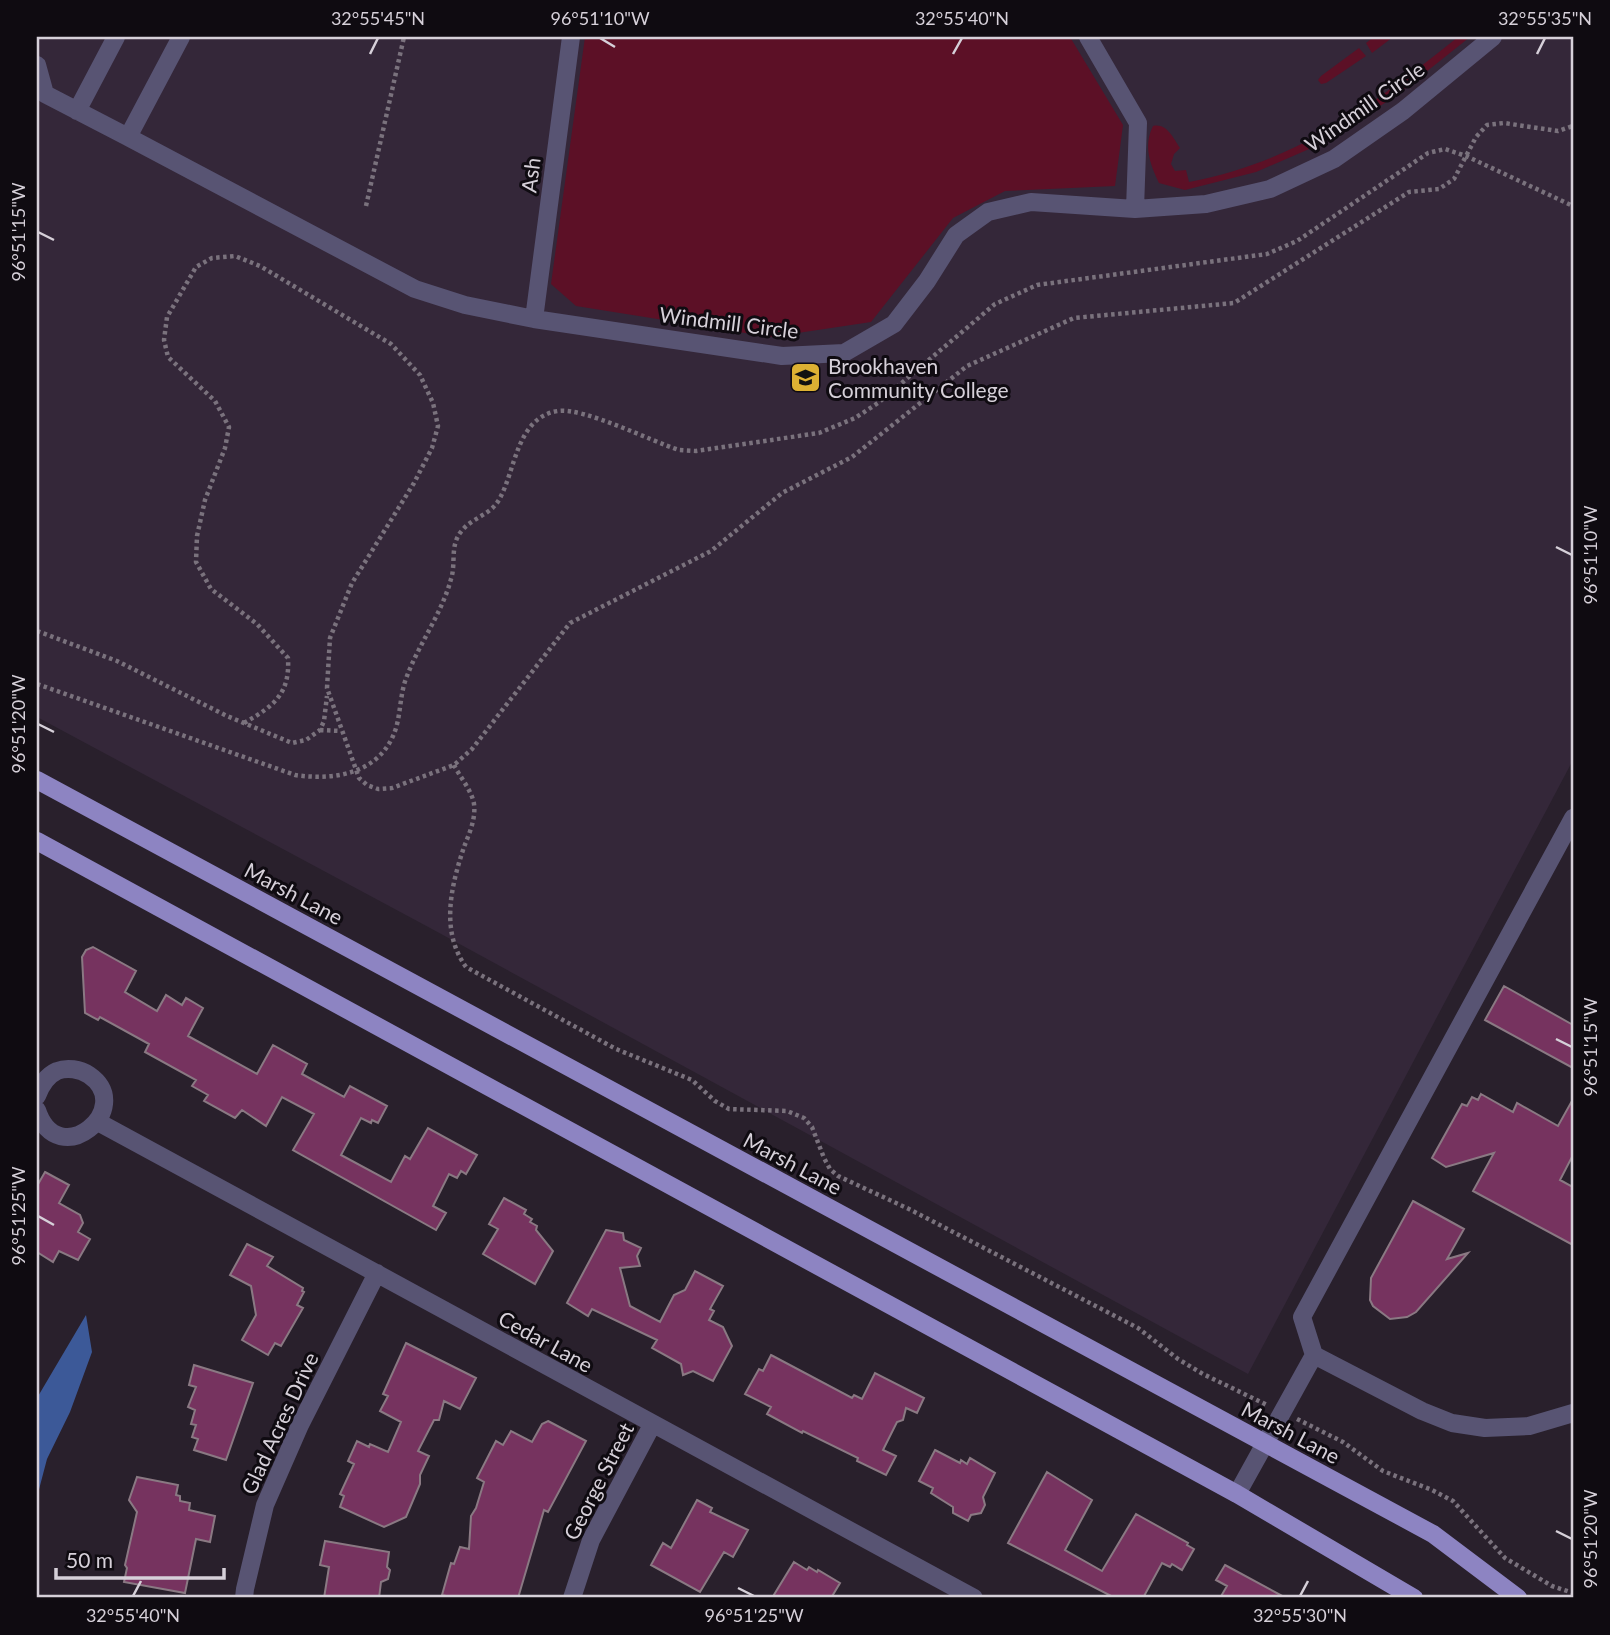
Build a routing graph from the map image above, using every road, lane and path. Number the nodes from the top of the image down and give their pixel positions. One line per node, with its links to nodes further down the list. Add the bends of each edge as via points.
1 (116, 37): 8 (street)
2 (181, 37): 10 (street)
3 (404, 37): 12 (path)
4 (571, 37): 15 (street, Ash)
5 (1088, 37): 14 (street, via 1138,123)
6 (1493, 37): 14 (street, Windmill Circle, via 1403,111 1334,159 1270,189 1206,204)
7 (37, 65): 8 (street, Windmill Circle, via 44,94)
8 (77, 111): 10 (street, Windmill Circle)
9 (1573, 126): 11 (path, via 1558,131 1487,125)
10 (128, 137): 15 (street, Windmill Circle, via 415,289)
11 (1466, 156): 13 (path); 22 (path, via 1454,179 1439,189 1409,192 1234,303 1074,318 967,366 852,457 782,493 711,551 570,623 472,749); 23 (path, via 1445,149 1428,153 1297,241 1267,254 1037,285 1014,293 995,303 878,403 819,433 679,450 580,412 544,414 523,438 499,500 460,533 452,578 406,677 389,745 374,762)
12 (366, 206)
13 (1573, 206)
14 (1135, 209): 15 (street, Windmill Circle, via 1031,202 988,212 956,235 894,324 844,353 782,356)
15 (534, 319)
16 (37, 631): 19 (path, via 117,661)
17 (37, 684): 23 (path, via 295,775 334,778)
18 (327, 688): 19 (path, via 330,638 352,583 432,448 438,426 433,402 420,375 391,344 260,266 235,256 212,258 197,267 167,317 164,340 168,357 215,401 229,427 202,512 196,562 211,589 257,624 288,657 289,678 280,696 269,709); 20 (path, via 328,705); 21 (path)
19 (244, 723): 20 (path, via 292,743)
20 (320, 730): 21 (path)
21 (341, 731): 23 (path)
22 (454, 765): 23 (path, via 378,789 367,785); 32 (path, via 474,803 450,915 456,954 466,967 616,1048 692,1080 729,1109 787,1111 804,1118 838,1176 1138,1328 1203,1374)
23 (356, 770)
24 (37, 780): 35 (main road, Marsh Lane)
25 (1573, 818): 31 (street, via 1302,1317)
26 (37, 841): 36 (main road)
27 (37, 1096): 29 (street, via 41,1085 57,1072 68,1069 88,1074 102,1091)
28 (37, 1110): 29 (street, via 47,1128 67,1137 79,1136)
29 (98, 1122): 30 (street, Cedar Lane)
30 (377, 1273): 34 (street, Cedar Lane); 38 (street, Glad Acres Drive, via 265,1505)
31 (1314, 1355): 32 (street); 33 (street, via 1452,1423 1485,1428 1529,1426)
32 (1283, 1412): 35 (street); 37 (path, via 1343,1442 1383,1471 1453,1501 1505,1558)
33 (1573, 1413)
34 (652, 1425): 39 (street, George Street, via 591,1540); 40 (street, Cedar Lane)
35 (1264, 1444): 36 (street); 42 (main road, Marsh Lane, via 1433,1534)
36 (1237, 1494): 41 (main road)
37 (1573, 1593)
38 (244, 1598)
39 (572, 1598)
40 (974, 1598)
41 (1414, 1598)
42 (1518, 1598)

